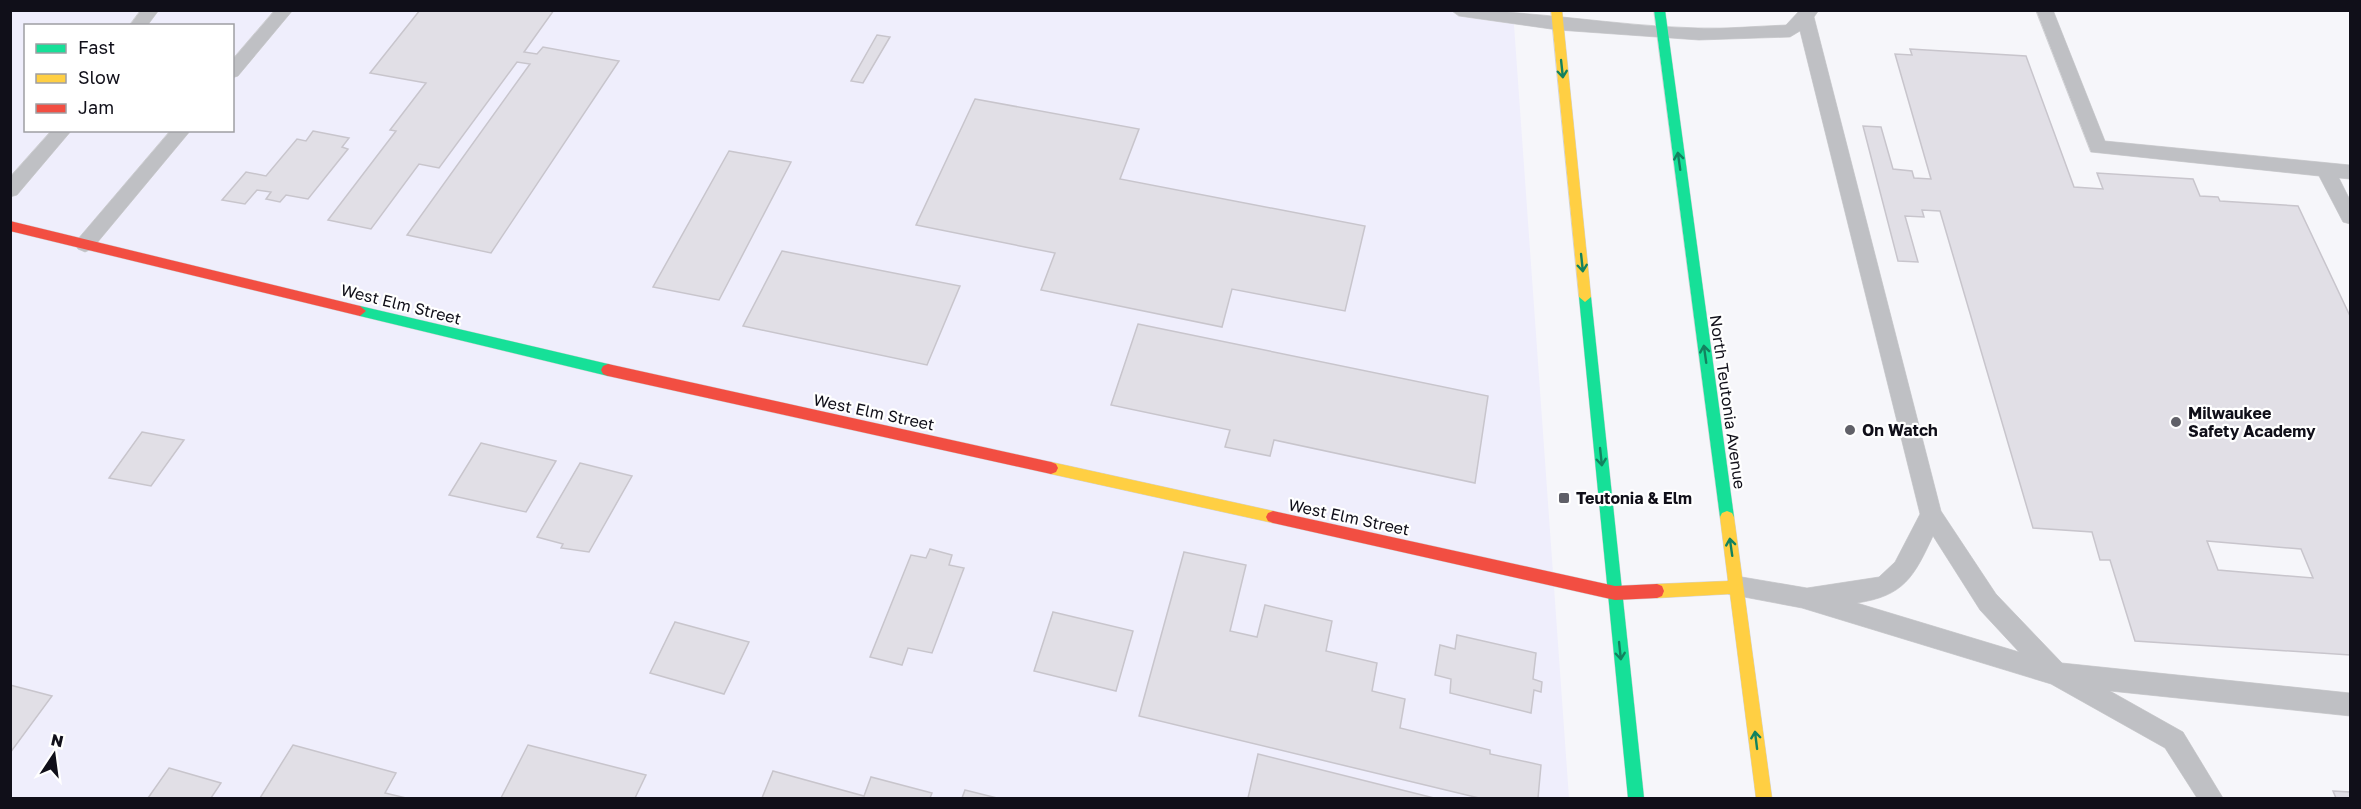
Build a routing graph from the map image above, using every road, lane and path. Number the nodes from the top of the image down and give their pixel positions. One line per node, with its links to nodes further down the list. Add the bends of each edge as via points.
1 (151, 10): 8 (lane)
2 (285, 10): 10 (lane)
3 (1459, 10): 7 (lane)
4 (1659, 10): 9 (main road, North Teutonia Avenue)
5 (2044, 10): 13 (lane, via 2098,147)
6 (1808, 14): 9 (lane, via 1790,31); 19 (lane)
7 (1557, 17): 9 (lane); 21 (main road, one-way to 21)
8 (139, 24)
9 (1662, 31): 20 (main road, North Teutonia Avenue, one-way to 9)
10 (234, 70)
11 (61, 132): 15 (lane)
12 (180, 132): 18 (lane)
13 (2325, 170): 14 (lane); 16 (lane)
14 (2350, 172)
15 (10, 190)
16 (2350, 217)
17 (10, 226): 18 (main road, West Elm Street)
18 (85, 244): 21 (main road, West Elm Street, via 561,360)
19 (1931, 514): 22 (lane, via 1916,549 1892,582 1853,593); 23 (lane, via 1989,602)
20 (1736, 587): 21 (main road, West Elm Street); 22 (lane); 26 (main road, North Teutonia Avenue, one-way to 20)
21 (1615, 594): 25 (main road, one-way to 25)
22 (1802, 597): 23 (lane)
23 (2056, 674): 24 (lane); 27 (lane, via 2174,740)
24 (2350, 705)
25 (1636, 798)
26 (1764, 798)
27 (2211, 798)

